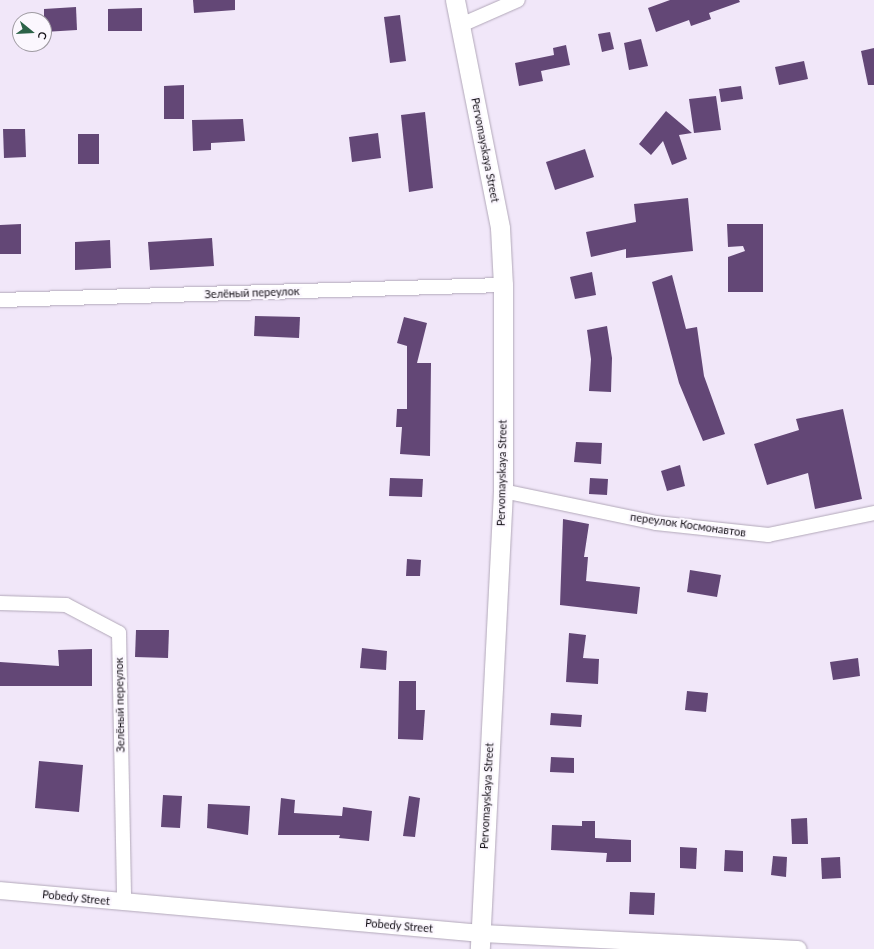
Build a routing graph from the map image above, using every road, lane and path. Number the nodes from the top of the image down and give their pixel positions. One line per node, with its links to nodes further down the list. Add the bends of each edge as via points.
1 (456, 0): 3 (main road, Pervomayskaya Street)
2 (518, 0): 3 (street)
3 (462, 25): 4 (main road, Pervomayskaya Street, via 500,228)
4 (503, 285): 5 (street, Зелёный переулок); 6 (main road, Pervomayskaya Street)
5 (0, 300)
6 (503, 491): 7 (street, переулок Космонавтов, via 656,523 768,535); 11 (main road, Pervomayskaya Street)
7 (874, 513)
8 (0, 603): 10 (street, Зелёный переулок, via 66,605 119,633)
9 (0, 890): 10 (street, Pobedy Street)
10 (124, 903): 11 (street, Pobedy Street)
11 (480, 941): 12 (street, Pobedy Street)
12 (798, 949)

